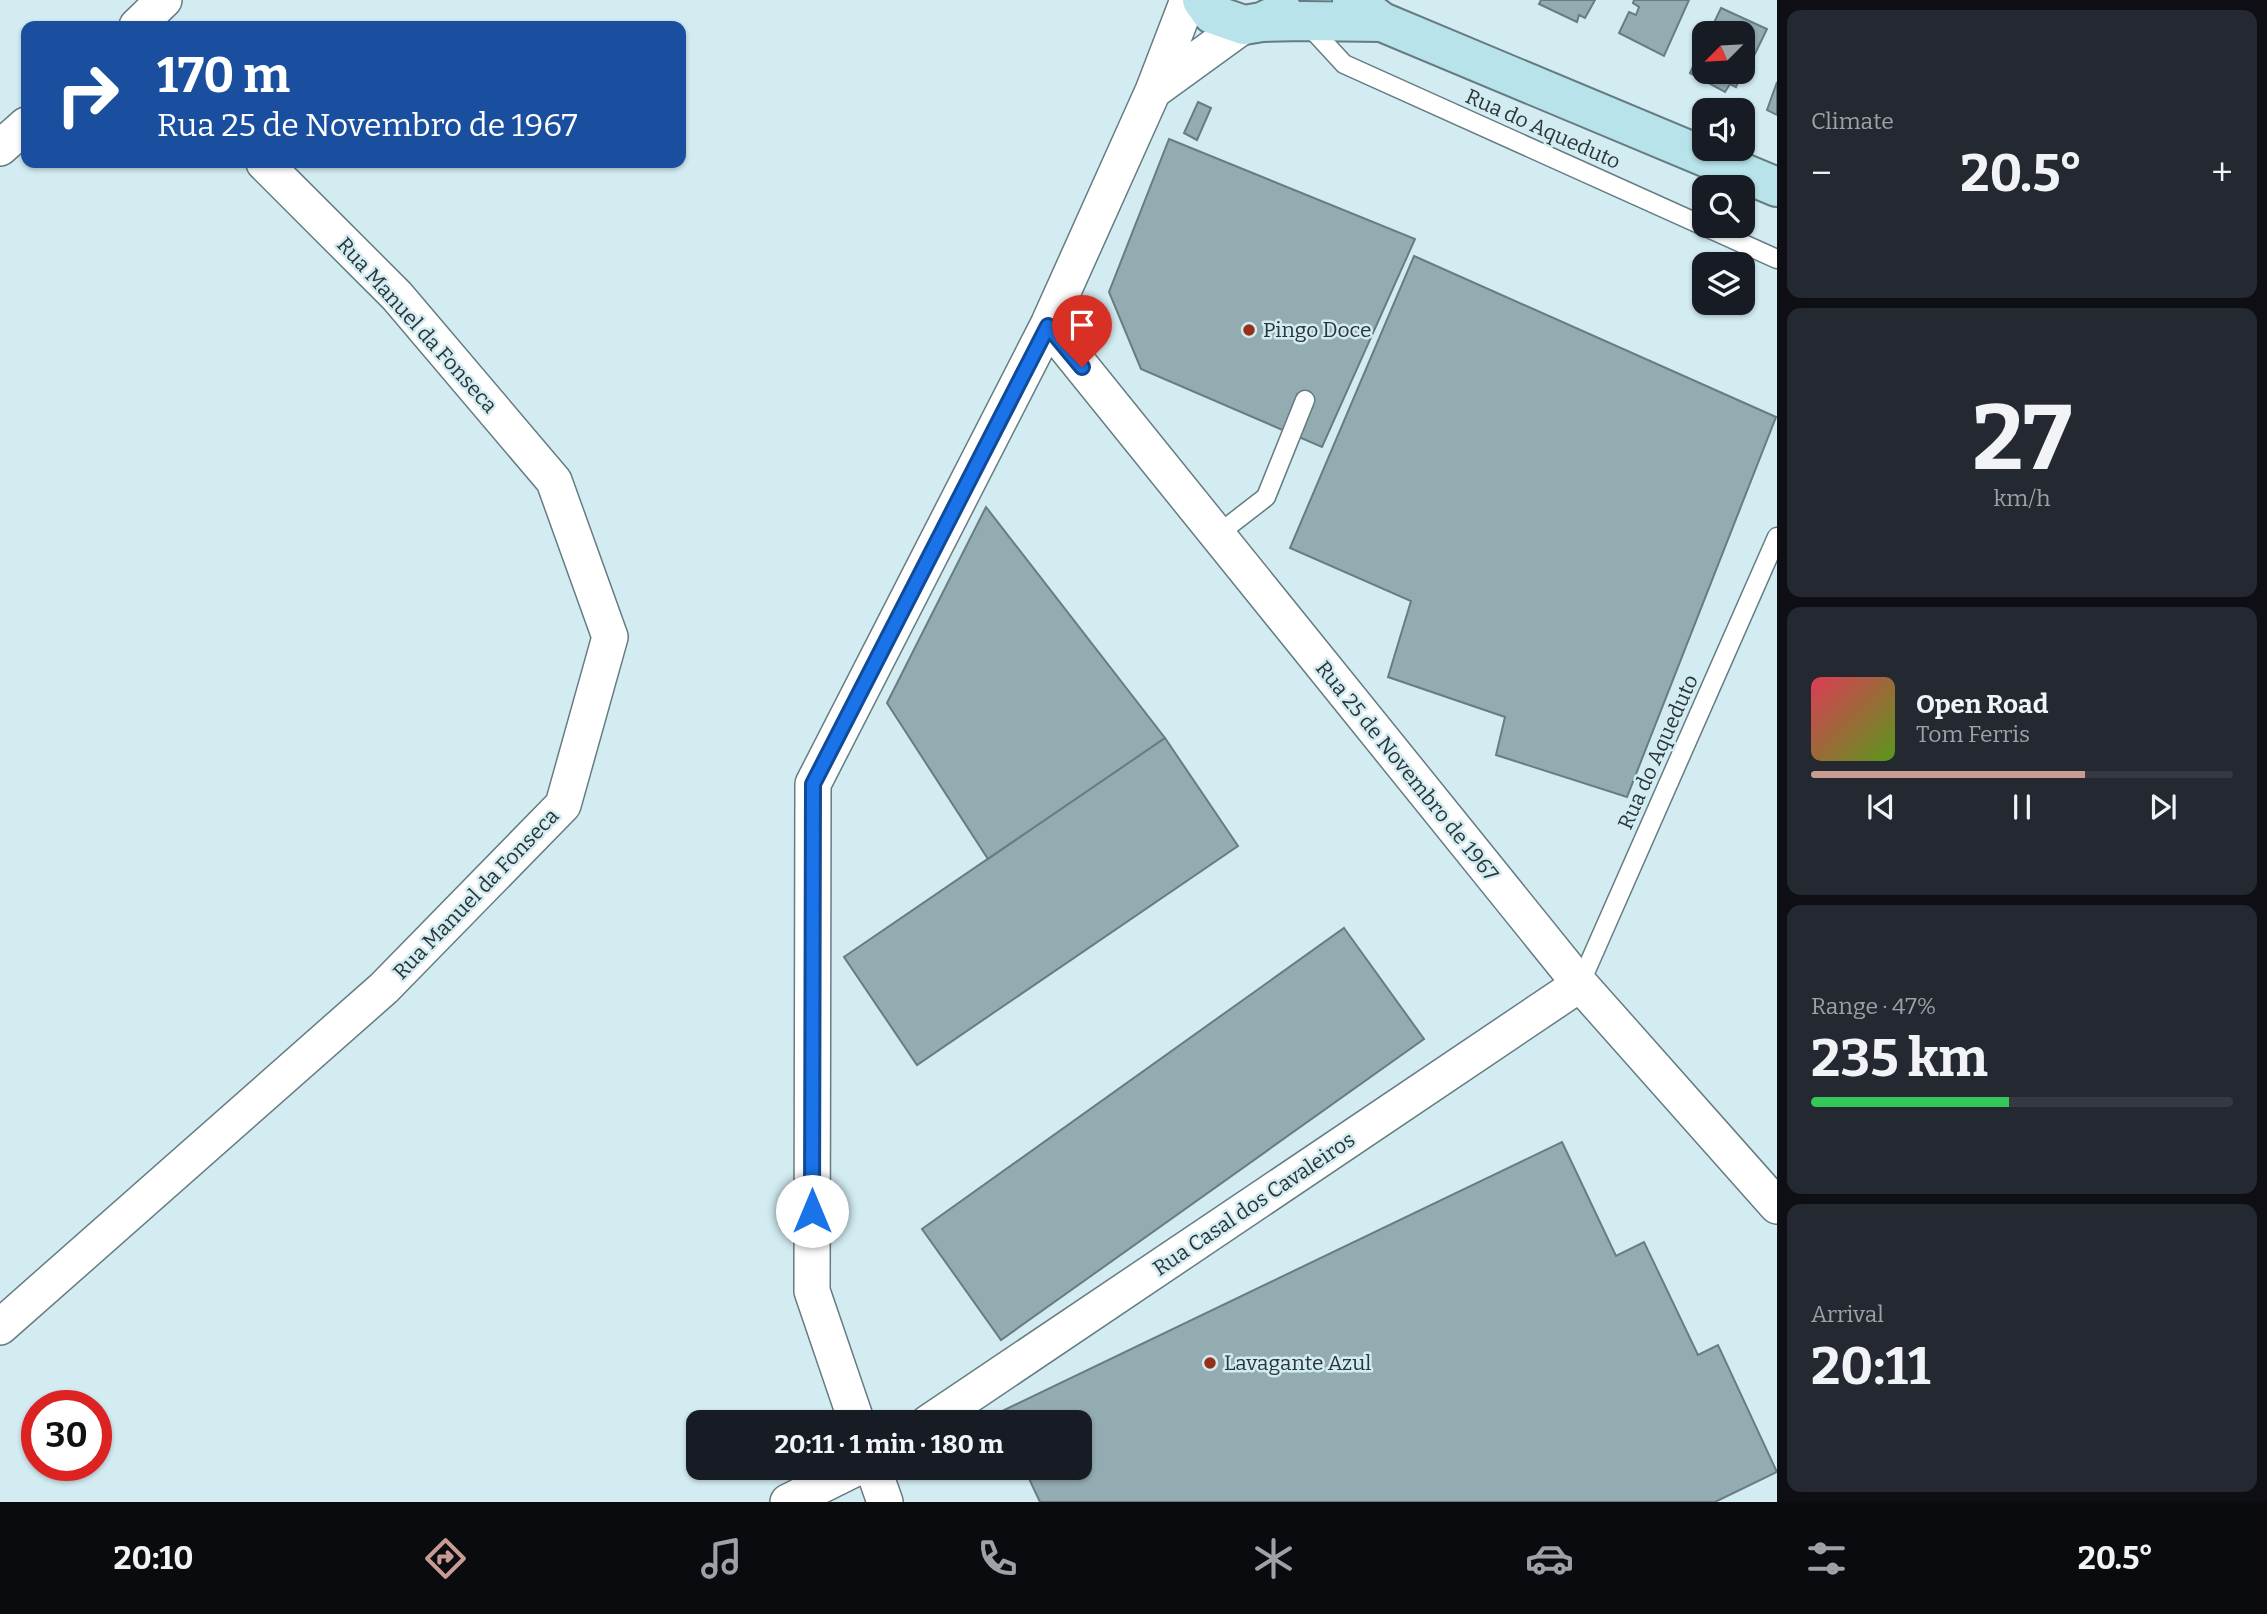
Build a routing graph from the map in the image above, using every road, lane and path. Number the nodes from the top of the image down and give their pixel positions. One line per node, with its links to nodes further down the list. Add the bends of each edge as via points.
1 (164, 0): 6 (street)
2 (1188, 0): 9 (street)
3 (1202, 0): 8 (street, via 1212,14)
4 (1352, 0): 7 (street)
5 (1298, 10): 7 (street); 8 (street); 14 (lane, Rua do Aqueduto, via 1344,64)
6 (142, 21)
7 (1382, 22): 13 (street)
8 (1253, 24): 9 (street)
9 (1153, 91): 15 (street)
10 (21, 129): 11 (street)
11 (0, 148)
12 (269, 168): 21 (street, Rua Manuel da Fonseca, via 397,296 554,481 610,637 563,805 384,988)
13 (1777, 187)
14 (1777, 259)
15 (1048, 326): 17 (street, Rua 25 de Novembro de 1967); 22 (street, via 813,784 811,1291)
16 (1305, 400): 17 (lane, via 1266,497)
17 (1217, 535): 19 (street, Rua 25 de Novembro de 1967)
18 (1777, 537): 19 (lane, Rua do Aqueduto)
19 (1580, 984): 20 (street, Rua 25 de Novembro de 1967); 23 (street, Rua Casal dos Cavaleiros)
20 (1777, 1206)
21 (0, 1326)
22 (852, 1410)
23 (947, 1410)
24 (832, 1480): 26 (street)
25 (877, 1480): 27 (street)
26 (788, 1502)
27 (885, 1502)

